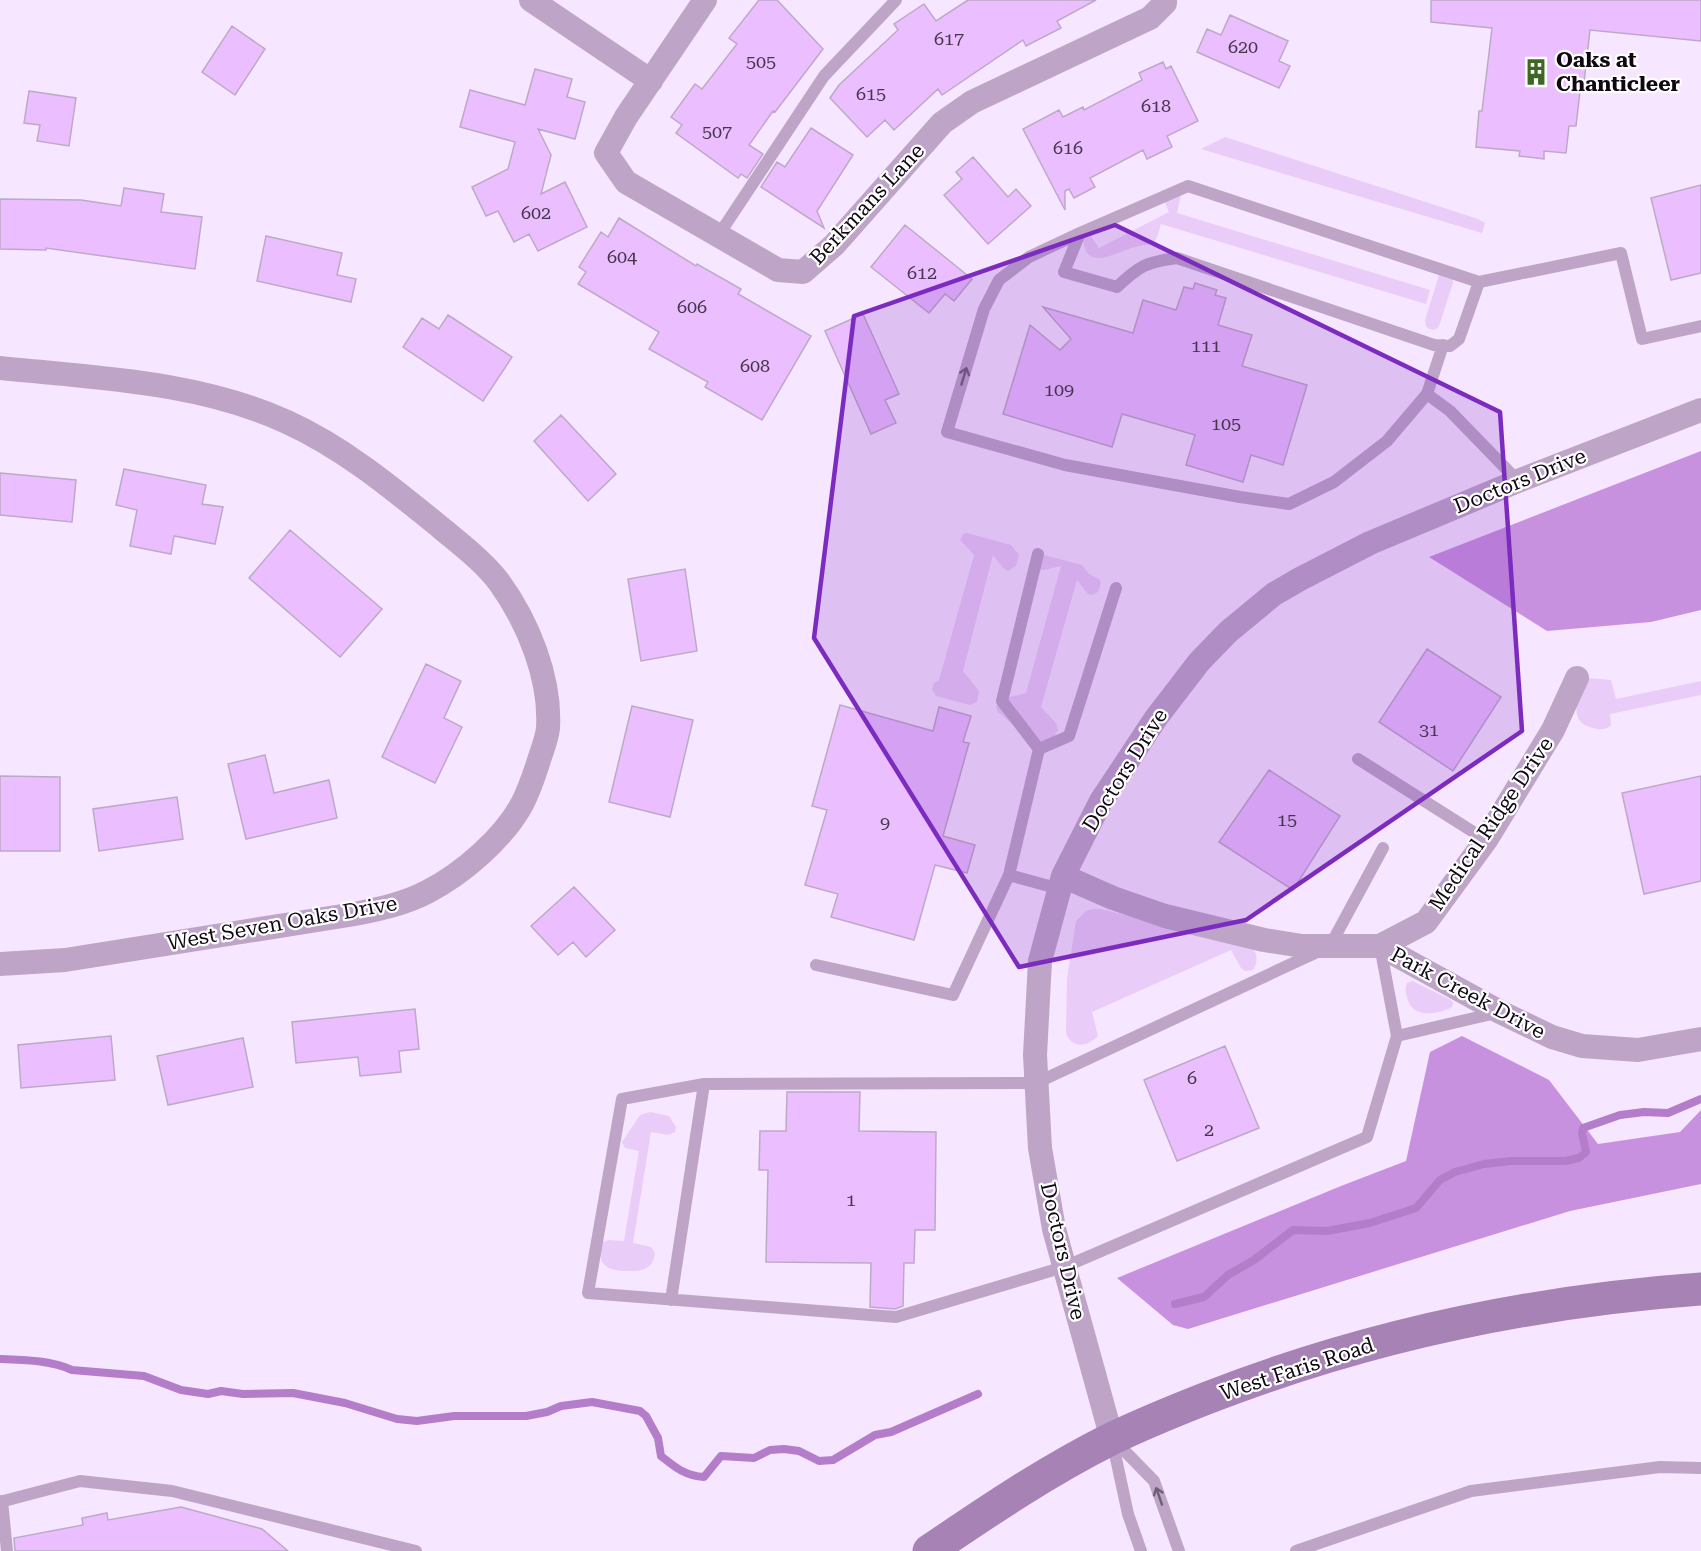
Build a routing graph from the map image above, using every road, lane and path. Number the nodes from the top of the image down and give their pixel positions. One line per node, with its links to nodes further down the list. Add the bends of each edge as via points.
1 (531, 0): 5 (street)
2 (705, 0): 5 (street, Berkmans Lane)
3 (896, 0): 7 (lane, via 824,76)
4 (1165, 0): 7 (street, Berkmans Lane, via 1150,18 972,102 942,123 834,244 803,272 778,270)
5 (651, 81): 7 (street, Berkmans Lane, via 606,153 626,182)
6 (1080, 233): 8 (lane, via 1188,186); 10 (lane, via 1064,272 1117,287 1134,270 1152,261 1177,258); 12 (lane, one-way to 6, via 1387,441 1334,482 1289,504 1065,465 947,432 984,309 999,280 1029,257)
7 (718, 236)
8 (1479, 282): 9 (lane, via 1621,253 1642,339); 10 (lane, via 1459,339 1450,346)
9 (1701, 326)
10 (1443, 345): 12 (lane)
11 (0, 368): 26 (street, West Seven Oaks Drive, via 133,382 200,394 245,405 334,446 391,487 477,558 499,582 522,619 548,703 548,731 521,807 493,843 457,874 427,892 395,905 355,914 65,960)
12 (1427, 394): 14 (lane, via 1450,411)
13 (1701, 410): 14 (street, Doctors Drive)
14 (1518, 481): 23 (street, Doctors Drive, via 1371,543 1300,579 1250,612 1199,662 1156,718 1101,801)
15 (1038, 554): 18 (lane, via 1002,701)
16 (1116, 588): 18 (lane, via 1069,736)
17 (1577, 678): 20 (street, Medical Ridge Drive, via 1553,730)
18 (1039, 749): 22 (lane)
19 (1358, 759): 20 (lane)
20 (1486, 840): 25 (street, Medical Ridge Drive, via 1426,922)
21 (1383, 848): 24 (lane)
22 (1009, 875): 23 (lane); 27 (lane, via 953,995)
23 (1061, 883): 24 (street, Park Creek Drive, via 1165,916 1264,940); 31 (street, Doctors Drive, via 1040,961)
24 (1330, 946): 25 (street, Park Creek Drive); 31 (lane)
25 (1380, 946): 28 (street, Park Creek Drive); 29 (lane)
26 (0, 964)
27 (816, 965)
28 (1500, 1012): 29 (lane); 30 (street, Park Creek Drive, via 1552,1037 1582,1046 1638,1050)
29 (1397, 1036): 33 (lane, via 1367,1137)
30 (1701, 1039)
31 (1036, 1083): 32 (lane); 33 (street, Doctors Drive, via 1040,1148)
32 (704, 1084): 35 (lane); 35 (lane, via 622,1100 588,1293)
33 (1064, 1266): 35 (lane, via 896,1317); 36 (street, Doctors Drive)
34 (1701, 1289): 36 (main road, West Faris Road, via 1549,1306 1363,1347 1264,1376)
35 (671, 1299)
36 (1112, 1438): 41 (main road, West Faris Road, via 1056,1468); 42 (lane, via 1128,1514); 43 (lane, one-way to 36, via 1154,1481)
37 (1701, 1468): 44 (lane, via 1660,1467 1471,1491)
38 (1, 1501): 39 (lane); 40 (lane, via 80,1481 172,1491)
39 (7, 1551)
40 (416, 1551)
41 (929, 1551)
42 (1141, 1551)
43 (1179, 1551)
44 (1296, 1551)

